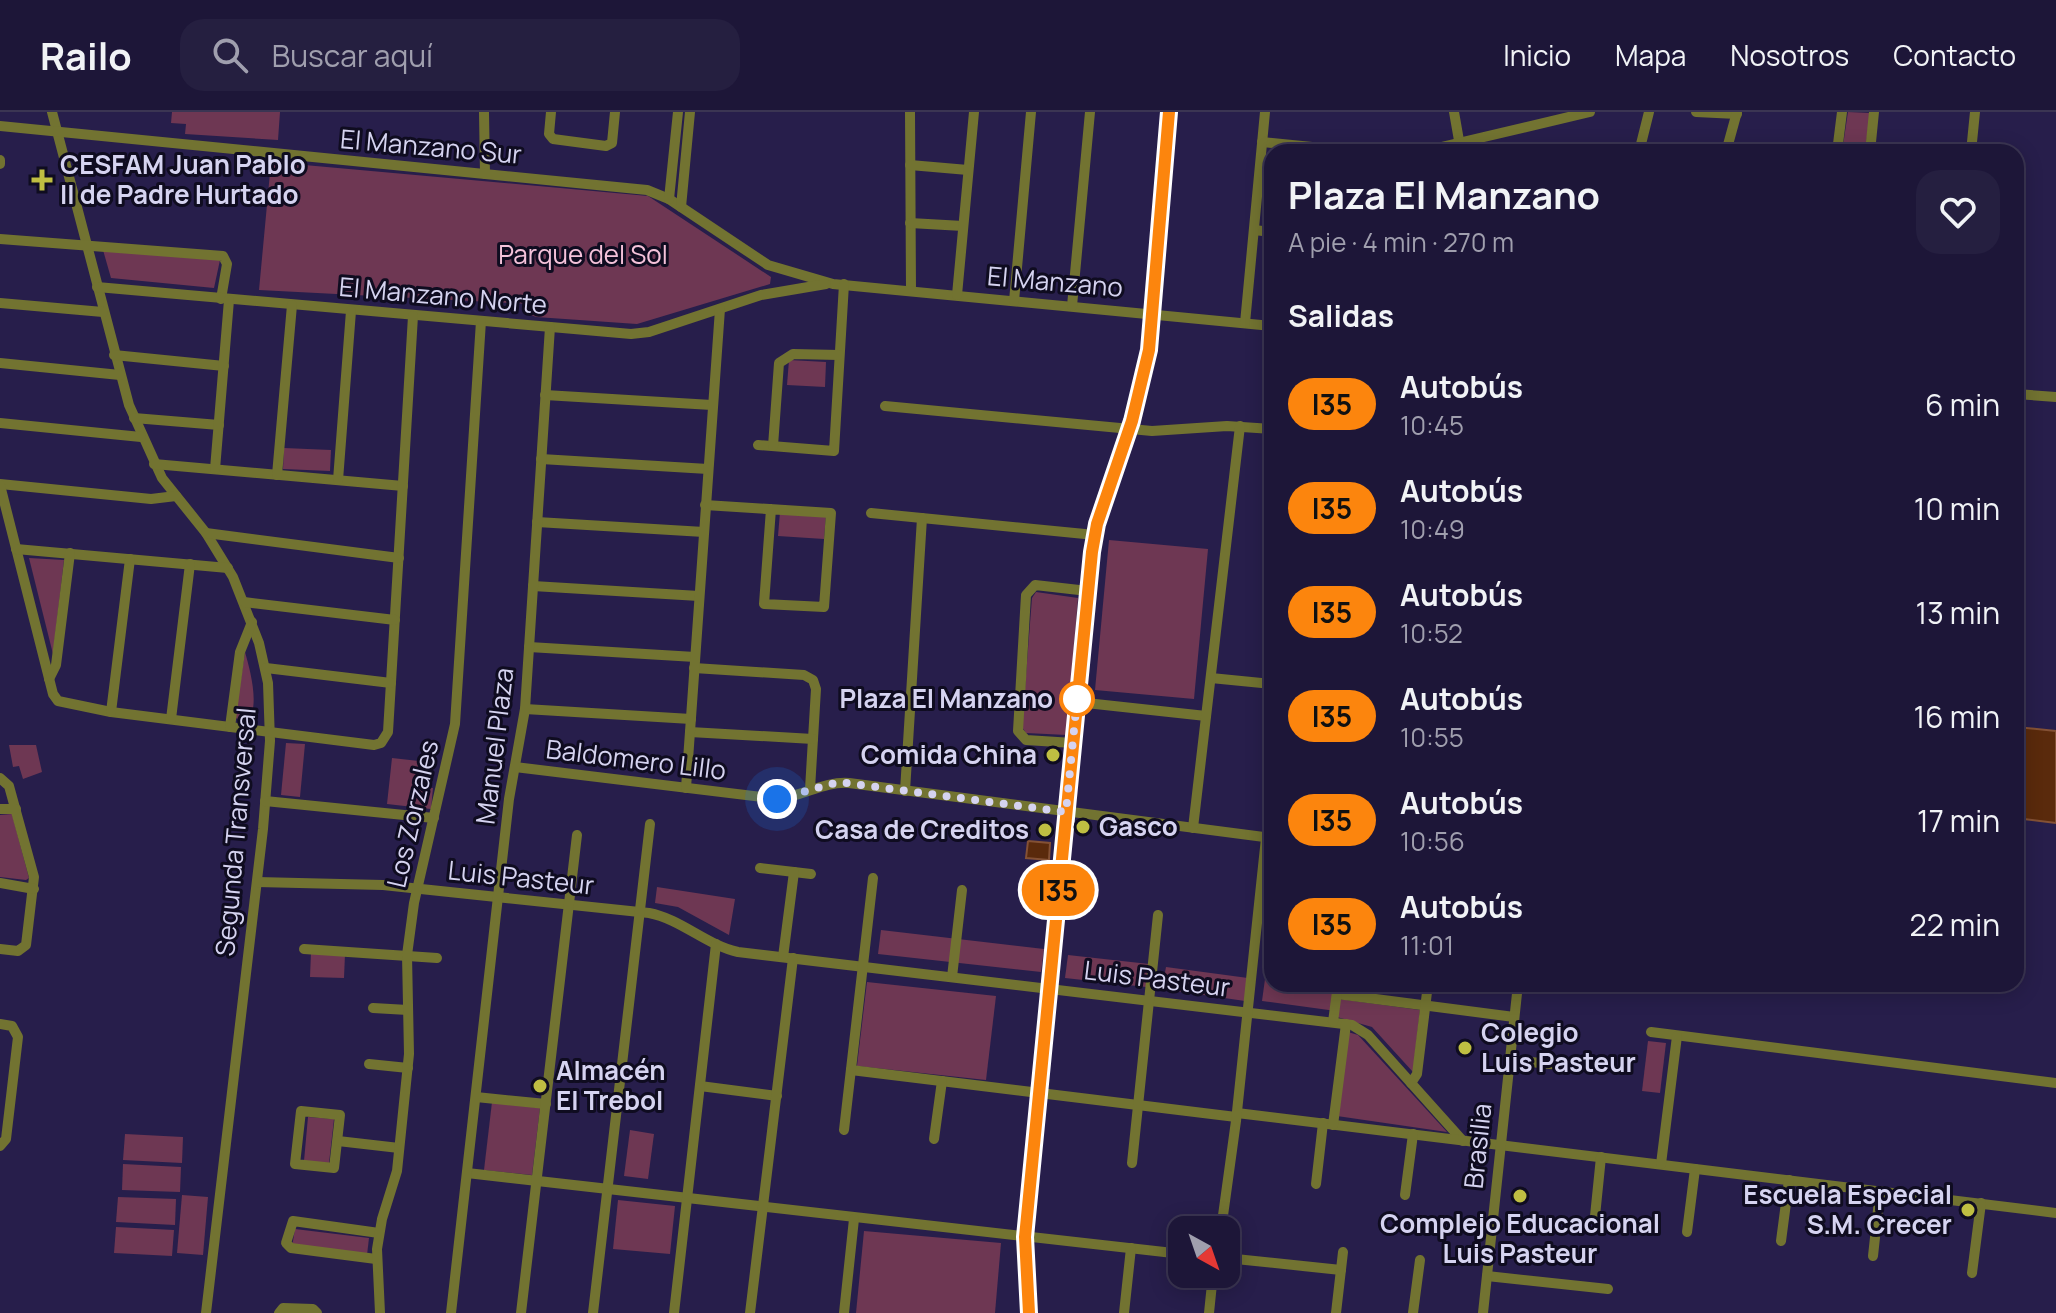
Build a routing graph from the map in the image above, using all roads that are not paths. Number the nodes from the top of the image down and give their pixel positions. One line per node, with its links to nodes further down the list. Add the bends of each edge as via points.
1 (52, 112): 22 (street, Segunda Transversal)
2 (484, 112): 34 (street)
3 (551, 112): 4 (street, via 551,138 606,146 612,143)
4 (615, 112)
5 (678, 112): 35 (street)
6 (690, 112): 36 (street)
7 (910, 112): 32 (street)
8 (974, 112): 33 (street)
9 (1031, 112): 50 (street)
10 (1090, 112): 53 (street)
11 (1169, 112): 57 (main road)
12 (1265, 112): 23 (street)
13 (1454, 112): 25 (street)
14 (1590, 112): 26 (street)
15 (1649, 112): 27 (street)
16 (1696, 112): 20 (street)
17 (1842, 112): 29 (street)
18 (1874, 112): 30 (street)
19 (1975, 112): 31 (street)
20 (1737, 113): 28 (street)
21 (0, 126): 22 (street, El Manzano Sur)
22 (57, 132): 34 (street, El Manzano Sur); 42 (street, Segunda Transversal)
23 (1262, 142): 24 (street); 39 (street)
24 (1282, 144)
25 (1459, 144)
26 (1474, 144)
27 (1641, 144)
28 (1728, 144)
29 (1838, 144)
30 (1871, 144)
31 (1972, 144)
32 (910, 165): 33 (street); 37 (street)
33 (968, 170): 38 (street)
34 (485, 174): 35 (street, El Manzano Sur, via 647,190)
35 (669, 199): 36 (street, El Manzano Sur)
36 (681, 207): 43 (street, El Manzano Sur)
37 (910, 223): 38 (street); 47 (street)
38 (963, 226): 48 (street)
39 (1254, 230): 40 (street); 60 (street)
40 (1264, 231)
41 (0, 239): 42 (street)
42 (88, 247): 45 (street, Segunda Transversal); 49 (street, via 223,256)
43 (779, 269): 44 (street, El Manzano); 46 (street)
44 (838, 284): 46 (street, El Manzano); 47 (street, El Manzano); 64 (street)
45 (97, 287): 49 (street, El Manzano Norte); 56 (street, Segunda Transversal)
46 (779, 290): 54 (street, El Manzano Norte)
47 (911, 291): 48 (street, El Manzano)
48 (957, 295): 50 (street, El Manzano)
49 (225, 300): 52 (street, El Manzano Norte); 66 (street)
50 (1014, 301): 53 (street, El Manzano)
51 (0, 303): 56 (street)
52 (292, 305): 55 (street, El Manzano Norte); 86 (street)
53 (1072, 306): 57 (street, El Manzano)
54 (720, 309): 62 (street, El Manzano Norte, via 638,334); 71 (street)
55 (351, 311): 58 (street, El Manzano Norte); 87 (street)
56 (103, 312): 63 (street, Segunda Transversal)
57 (1151, 314): 60 (street, El Manzano); 78 (main road, via 1149,350)
58 (413, 316): 59 (street, El Manzano Norte); 89 (street)
59 (481, 321): 62 (street, El Manzano Norte); 138 (street, Los Zorzales, via 455,724)
60 (1245, 323): 61 (street, El Manzano)
61 (1264, 325)
62 (550, 327): 68 (street, Manuel Plaza)
63 (114, 355): 66 (street); 67 (street, Segunda Transversal)
64 (839, 355): 81 (street, via 793,354 779,363); 81 (street, via 834,451)
65 (0, 363): 67 (street)
66 (224, 366): 75 (street)
67 (120, 375): 73 (street, Segunda Transversal)
68 (545, 395): 71 (street); 82 (street, Manuel Plaza)
69 (2024, 395): 70 (street)
70 (2056, 397)
71 (712, 405): 85 (street)
72 (885, 406): 78 (street)
73 (134, 418): 75 (street); 79 (street, Segunda Transversal)
74 (0, 423): 79 (street)
75 (219, 425): 84 (street)
76 (1240, 426): 77 (street); 78 (street); 114 (street)
77 (1264, 428)
78 (1129, 429): 98 (main road)
79 (141, 437): 83 (street, Segunda Transversal)
80 (758, 445): 81 (street)
81 (773, 446)
82 (541, 459): 85 (street); 95 (street, Manuel Plaza)
83 (154, 464): 84 (street); 90 (street, Segunda Transversal)
84 (215, 469): 86 (street)
85 (708, 469): 91 (street)
86 (277, 475): 87 (street)
87 (338, 480): 89 (street)
88 (0, 484): 90 (street, via 151,499); 99 (street)
89 (403, 486): 101 (street)
90 (176, 496): 97 (street, Segunda Transversal)
91 (705, 505): 92 (street); 96 (street)
92 (771, 509): 92 (street, via 831,513 824,607 764,604)
93 (871, 513): 94 (street)
94 (922, 518): 98 (street); 133 (street)
95 (537, 522): 96 (street); 105 (street, Manuel Plaza)
96 (704, 532): 107 (street)
97 (206, 533): 101 (street); 104 (street, Segunda Transversal)
98 (1095, 535): 106 (main road)
99 (16, 549): 100 (street); 115 (street)
100 (70, 553): 102 (street); 115 (street, via 56,665)
101 (399, 558): 109 (street)
102 (130, 559): 103 (street); 120 (street)
103 (190, 564): 104 (street); 122 (street)
104 (228, 568): 108 (street, Segunda Transversal)
105 (533, 586): 107 (street); 111 (street, Manuel Plaza)
106 (1088, 591): 118 (main road); 128 (street, via 1035,585 1026,595 1018,731 1026,740)
107 (699, 596): 112 (street)
108 (244, 602): 109 (street); 110 (street, Segunda Transversal)
109 (395, 620): 116 (street)
110 (252, 622): 113 (street, Segunda Transversal); 124 (street, via 240,652)
111 (529, 647): 112 (street); 119 (street, Manuel Plaza)
112 (695, 663): 123 (street); 127 (street, via 811,677 816,689)
113 (266, 668): 116 (street); 125 (street, Segunda Transversal)
114 (1211, 678): 117 (street); 121 (street)
115 (49, 679): 120 (street, via 61,704)
116 (391, 683): 125 (street, via 388,732 381,743)
117 (1264, 683)
118 (1077, 702): 121 (street); 128 (main road)
119 (525, 709): 123 (street); 129 (street, Manuel Plaza)
120 (111, 712): 122 (street)
121 (1206, 716): 140 (street)
122 (171, 719): 124 (street)
123 (691, 719): 126 (street)
124 (230, 727): 125 (street)
125 (270, 732): 134 (street, Segunda Transversal)
126 (690, 732): 127 (street); 131 (street)
127 (813, 739): 132 (street)
128 (1073, 743): 137 (main road)
129 (515, 767): 131 (street, Baldomero Lillo); 153 (street, Manuel Plaza)
130 (0, 778): 136 (street, via 9,786)
131 (686, 788): 132 (street, Baldomero Lillo, via 777,799)
132 (810, 789): 133 (street, Baldomero Lillo, via 839,782)
133 (905, 791): 137 (street, Baldomero Lillo)
134 (265, 801): 138 (street); 148 (street, Segunda Transversal)
135 (0, 809): 136 (street)
136 (16, 809): 150 (street)
137 (1066, 812): 140 (street, Baldomero Lillo); 165 (main road)
138 (434, 818): 151 (street, Los Zorzales)
139 (650, 824): 155 (street)
140 (1193, 828): 142 (street, Baldomero Lillo)
141 (577, 835): 154 (street)
142 (1264, 837)
143 (760, 868): 144 (street)
144 (794, 872): 145 (street); 162 (street)
145 (811, 874)
146 (1264, 877): 174 (street)
147 (873, 878): 163 (street)
148 (257, 882): 151 (street, Luis Pasteur); 241 (street, Segunda Transversal)
149 (0, 883): 150 (street)
150 (34, 889): 158 (street, via 26,945 18,951)
151 (418, 889): 153 (street, Luis Pasteur); 160 (street, Los Zorzales)
152 (962, 890): 164 (street)
153 (499, 897): 154 (street, Luis Pasteur); 194 (street, Manuel Plaza)
154 (569, 905): 155 (street, Luis Pasteur); 195 (street)
155 (640, 912): 157 (street, Luis Pasteur, via 665,917); 215 (street)
156 (1158, 915): 170 (street)
157 (716, 944): 162 (street, Luis Pasteur); 191 (street)
158 (0, 949)
159 (304, 949): 160 (street)
160 (407, 955): 161 (street); 173 (street, Los Zorzales)
161 (437, 958)
162 (788, 958): 163 (street, Luis Pasteur); 193 (street)
163 (863, 967): 164 (street, Luis Pasteur); 185 (street)
164 (952, 977): 165 (street, Luis Pasteur)
165 (1048, 988): 170 (street, Luis Pasteur); 192 (main road)
166 (1337, 992): 176 (street)
167 (1353, 992): 171 (street)
168 (1427, 992): 171 (street)
169 (1517, 992): 175 (street, Brasilia)
170 (1149, 1000): 174 (street, Luis Pasteur); 196 (street)
171 (1426, 1006): 175 (street); 188 (street, via 1417,1074)
172 (373, 1008): 173 (street)
173 (408, 1010): 184 (street, Los Zorzales)
174 (1247, 1011): 176 (street, Luis Pasteur); 197 (street)
175 (1514, 1017): 181 (street, Brasilia)
176 (1333, 1022): 178 (street, Luis Pasteur)
177 (0, 1024): 190 (street, via 12,1026 18,1034)
178 (1346, 1024): 188 (street, Luis Pasteur, via 1364,1031); 198 (street)
179 (1651, 1032): 180 (street)
180 (1677, 1036): 189 (street); 209 (street)
181 (1510, 1060): 183 (street); 204 (street, Brasilia)
182 (369, 1064): 184 (street)
183 (1571, 1066)
184 (408, 1068): 206 (street, Los Zorzales)
185 (851, 1070): 186 (street); 199 (street)
186 (942, 1081): 192 (street); 201 (street)
187 (0, 1083): 190 (street)
188 (1411, 1083): 203 (street, Luis Pasteur)
189 (2056, 1083)
190 (12, 1084): 205 (street, via 6,1139)
191 (700, 1086): 193 (street); 218 (street)
192 (1038, 1093): 196 (street); 227 (main road)
193 (777, 1096): 220 (street)
194 (476, 1097): 195 (street); 211 (street, Manuel Plaza)
195 (546, 1104): 213 (street)
196 (1138, 1105): 197 (street); 208 (street)
197 (1237, 1115): 198 (street); 222 (street)
198 (1328, 1124): 200 (street); 214 (street)
199 (844, 1130)
200 (1413, 1134): 203 (street); 217 (street)
201 (934, 1139)
202 (338, 1141): 202 (street, via 340,1115 301,1111 295,1164 334,1168); 206 (street)
203 (1463, 1141): 204 (street)
204 (1501, 1145): 207 (street); 238 (street, Brasilia)
205 (0, 1146)
206 (399, 1148): 226 (street, Los Zorzales)
207 (1601, 1157): 209 (street); 223 (street)
208 (1132, 1163)
209 (1661, 1164): 210 (street)
210 (1695, 1169): 212 (street); 225 (street)
211 (467, 1173): 213 (street); 245 (street, Manuel Plaza)
212 (1789, 1180): 216 (street); 228 (street)
213 (537, 1182): 215 (street); 246 (street)
214 (1316, 1184)
215 (608, 1190): 218 (street); 247 (street)
216 (1880, 1191): 219 (street); 232 (street)
217 (1405, 1195)
218 (687, 1200): 220 (street); 248 (street)
219 (1981, 1203): 221 (street); 237 (street)
220 (763, 1209): 224 (street); 249 (street)
221 (2056, 1213)
222 (1223, 1216)
223 (1595, 1216)
224 (854, 1219): 227 (street); 250 (street)
225 (1687, 1232)
226 (379, 1233): 233 (street, Los Zorzales); 233 (street, via 297,1220 289,1225 288,1247)
227 (1025, 1237): 229 (street); 251 (main road)
228 (1781, 1241)
229 (1131, 1248): 230 (street); 252 (street)
230 (1168, 1252)
231 (1343, 1252): 236 (street)
232 (1873, 1256)
233 (376, 1259): 244 (street, Los Zorzales)
234 (1240, 1259): 236 (street)
235 (1420, 1260): 255 (street)
236 (1341, 1270): 254 (street)
237 (1972, 1273)
238 (1487, 1276): 240 (street); 256 (street, Brasilia)
239 (1212, 1288): 253 (street)
240 (1608, 1289)
241 (206, 1313)
242 (279, 1313): 243 (street, via 290,1306)
243 (317, 1313)
244 (380, 1313)
245 (451, 1313)
246 (521, 1313)
247 (593, 1313)
248 (674, 1313)
249 (750, 1313)
250 (844, 1313)
251 (1029, 1313)
252 (1124, 1313)
253 (1209, 1313)
254 (1336, 1313)
255 (1413, 1313)
256 (1483, 1313)

